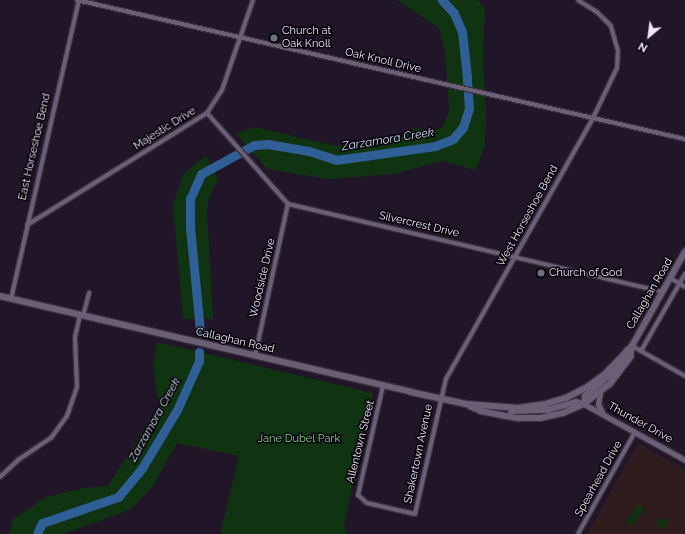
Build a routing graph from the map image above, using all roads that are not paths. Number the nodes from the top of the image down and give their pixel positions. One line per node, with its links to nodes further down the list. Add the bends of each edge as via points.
1 (78, 0): 4 (street, Oak Knoll Drive); 9 (street, East Horseshoe Bend)
2 (253, 0): 4 (street, Majestic Drive)
3 (578, 0): 6 (street, West Horseshoe Bend, via 605,18 618,51 617,68)
4 (240, 37): 5 (street, Majestic Drive, via 222,90); 6 (street, Oak Knoll Drive)
5 (207, 113): 8 (street, via 258,167); 9 (street, Majestic Drive)
6 (593, 118): 7 (street, Oak Knoll Drive); 11 (street, West Horseshoe Bend)
7 (685, 139)
8 (288, 204): 11 (street, Silvercrest Drive); 23 (street, Woodside Drive)
9 (27, 225): 19 (street, East Horseshoe Bend)
10 (685, 252): 13 (main road, Callaghan Road)
11 (516, 257): 16 (street, Silvercrest Drive); 27 (street, West Horseshoe Bend, via 446,379)
12 (685, 274): 14 (street, Callaghan Road)
13 (670, 278): 14 (street); 16 (main road, Callaghan Road)
14 (679, 284): 15 (street); 22 (street, Callaghan Road)
15 (685, 287)
16 (663, 292): 21 (main road, Callaghan Road)
17 (89, 293): 20 (street)
18 (0, 296): 19 (main road, Callaghan Road)
19 (11, 299): 20 (main road, Callaghan Road)
20 (81, 316): 23 (main road, Callaghan Road); 34 (street, via 75,337 76,387 67,416 51,438 18,460)
21 (630, 348): 22 (street); 26 (main road, Callaghan Road, via 630,357 623,368); 29 (main road, via 614,370 586,396); 30 (main road, Callaghan Road, via 594,382 566,398 533,407)
22 (641, 352): 24 (street)
23 (254, 356): 25 (main road, Callaghan Road)
24 (685, 376)
25 (383, 386): 27 (main road, Callaghan Road); 35 (street, Allentown Street, via 358,495 363,501)
26 (600, 393): 29 (main road, Callaghan Road); 31 (street, via 598,404)
27 (440, 398): 28 (main road, Callaghan Road); 35 (street, Shakertown Avenue)
28 (466, 404): 29 (main road, Callaghan Road, via 481,411 529,419 553,416); 30 (main road, Callaghan Road)
29 (584, 404): 30 (main road, via 576,402 530,412 499,410); 31 (street, Thunder Drive)
30 (482, 405)
31 (603, 415): 32 (street, Thunder Drive)
32 (635, 432): 33 (street, Thunder Drive); 36 (street, Spearhead Drive)
33 (685, 460)
34 (0, 477)
35 (415, 514)
36 (578, 534)

